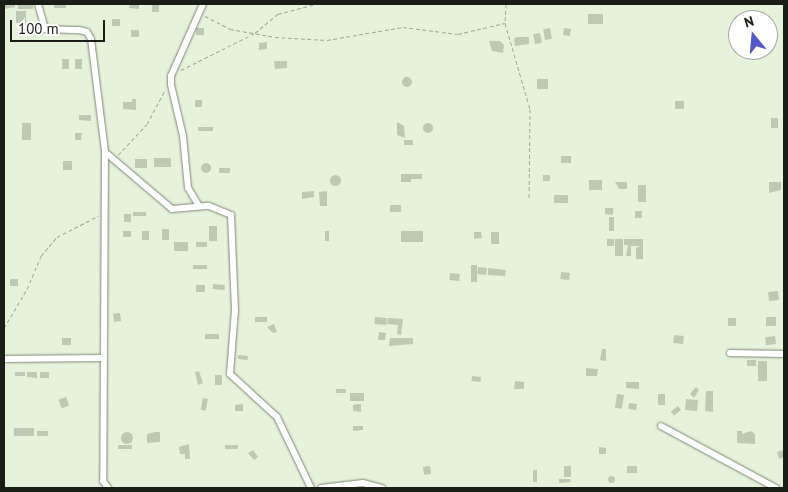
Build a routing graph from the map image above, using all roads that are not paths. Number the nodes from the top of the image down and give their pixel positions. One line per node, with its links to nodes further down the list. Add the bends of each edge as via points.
1 (38, 4): 3 (street, via 45,29 80,30 87,32 91,39)
2 (203, 4): 4 (street, via 171,76 183,136 188,188)
3 (105, 152): 4 (street, via 172,209); 7 (street)
4 (199, 206): 11 (street, via 231,215 235,310 230,374 277,416)
5 (730, 353): 6 (street)
6 (784, 354)
7 (103, 358): 8 (street); 10 (street, via 103,481)
8 (4, 359)
9 (661, 426): 14 (street)
10 (108, 488)
11 (312, 488)
12 (321, 488): 13 (street, via 363,483)
13 (382, 488)
14 (776, 488)

